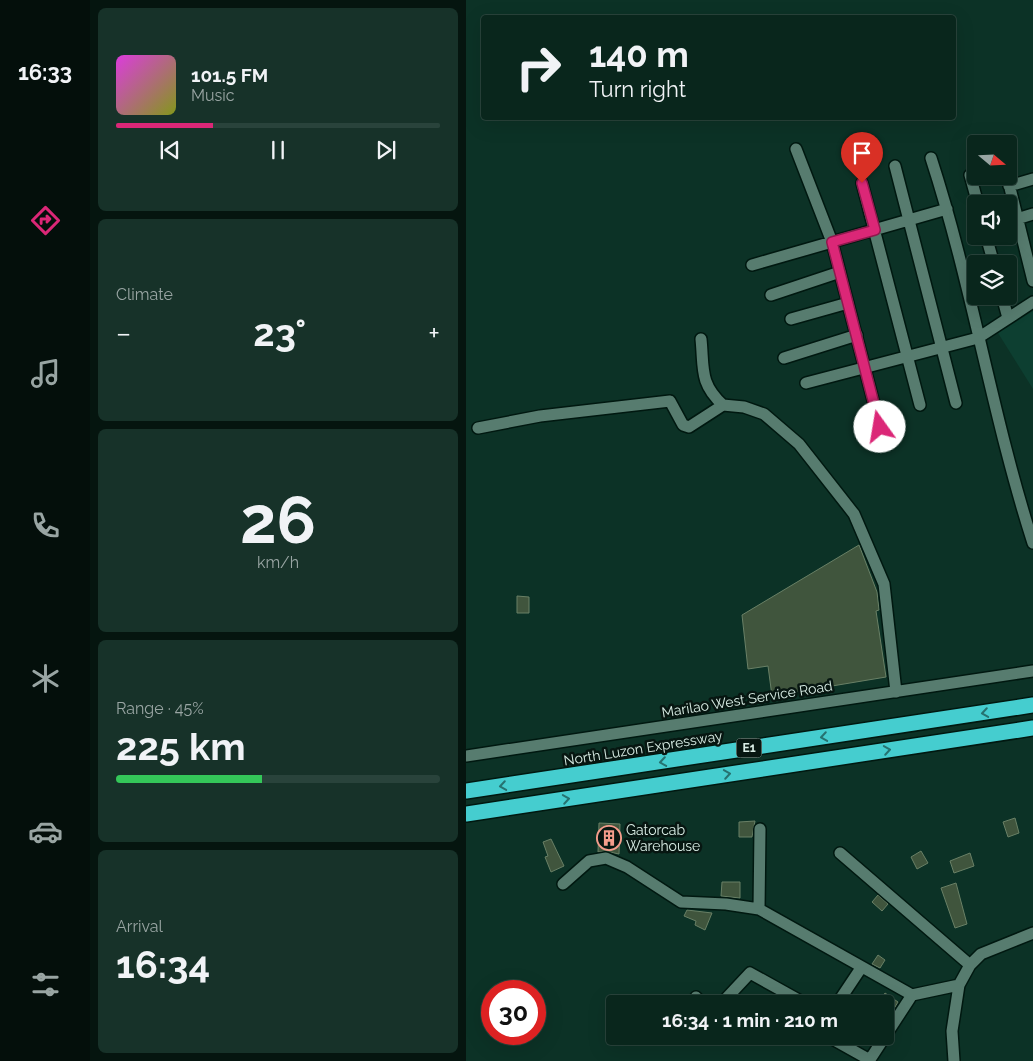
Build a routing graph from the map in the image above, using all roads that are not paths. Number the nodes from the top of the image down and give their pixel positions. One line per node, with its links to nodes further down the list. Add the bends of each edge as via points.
1 (796, 149): 12 (street)
2 (930, 158): 7 (street)
3 (895, 166): 10 (street)
4 (1033, 179): 5 (street)
5 (1017, 180)
6 (862, 183): 11 (street)
7 (947, 209): 10 (street); 24 (street)
8 (1033, 214): 9 (street)
9 (1017, 219): 15 (street)
10 (909, 220): 11 (street); 25 (street)
11 (875, 230): 12 (street); 26 (street)
12 (832, 242): 13 (street); 14 (street)
13 (752, 265)
14 (840, 272): 16 (street); 18 (street)
15 (1033, 281)
16 (771, 295)
17 (1033, 302): 20 (street)
18 (848, 303): 21 (street); 22 (street)
19 (1004, 305): 20 (street)
20 (1008, 318): 24 (street)
21 (790, 319)
22 (857, 335): 27 (street); 28 (street)
23 (701, 338): 31 (street, via 705,385)
24 (978, 338): 25 (street); 35 (street, via 1014,484)
25 (942, 348): 26 (street); 30 (street)
26 (908, 357): 28 (street); 32 (street)
27 (784, 358)
28 (866, 368): 29 (street); 33 (street)
29 (806, 383)
30 (956, 403)
31 (723, 404): 34 (street, via 689,427 683,425 670,401 540,416); 37 (street, via 764,414 799,444 854,514 884,584)
32 (920, 406)
33 (880, 427)
34 (478, 428)
35 (1033, 543)
36 (1033, 672): 37 (street, Marilao West Service Road)
37 (896, 692): 40 (street, Marilao West Service Road)
38 (1033, 706): 41 (highway, North Luzon Expressway / E1, one-way to 41)
39 (1033, 728): 42 (highway, E1, one-way to 39)
40 (466, 756)
41 (466, 792)
42 (466, 814)
43 (760, 829): 46 (street)
44 (840, 853): 48 (street)
45 (563, 884): 46 (street, via 590,862 606,858 627,867 681,902)
46 (759, 909): 49 (street)
47 (1033, 933): 48 (street, via 981,954)
48 (970, 965): 50 (street)
49 (861, 968): 53 (street); 54 (street)
50 (958, 985): 54 (street); 57 (street, via 952,1031)
51 (729, 995): 52 (street, via 750,973)
52 (790, 995)
53 (843, 995)
54 (912, 995): 56 (street)
55 (843, 1045): 56 (street)
56 (870, 1060)
57 (954, 1061)

